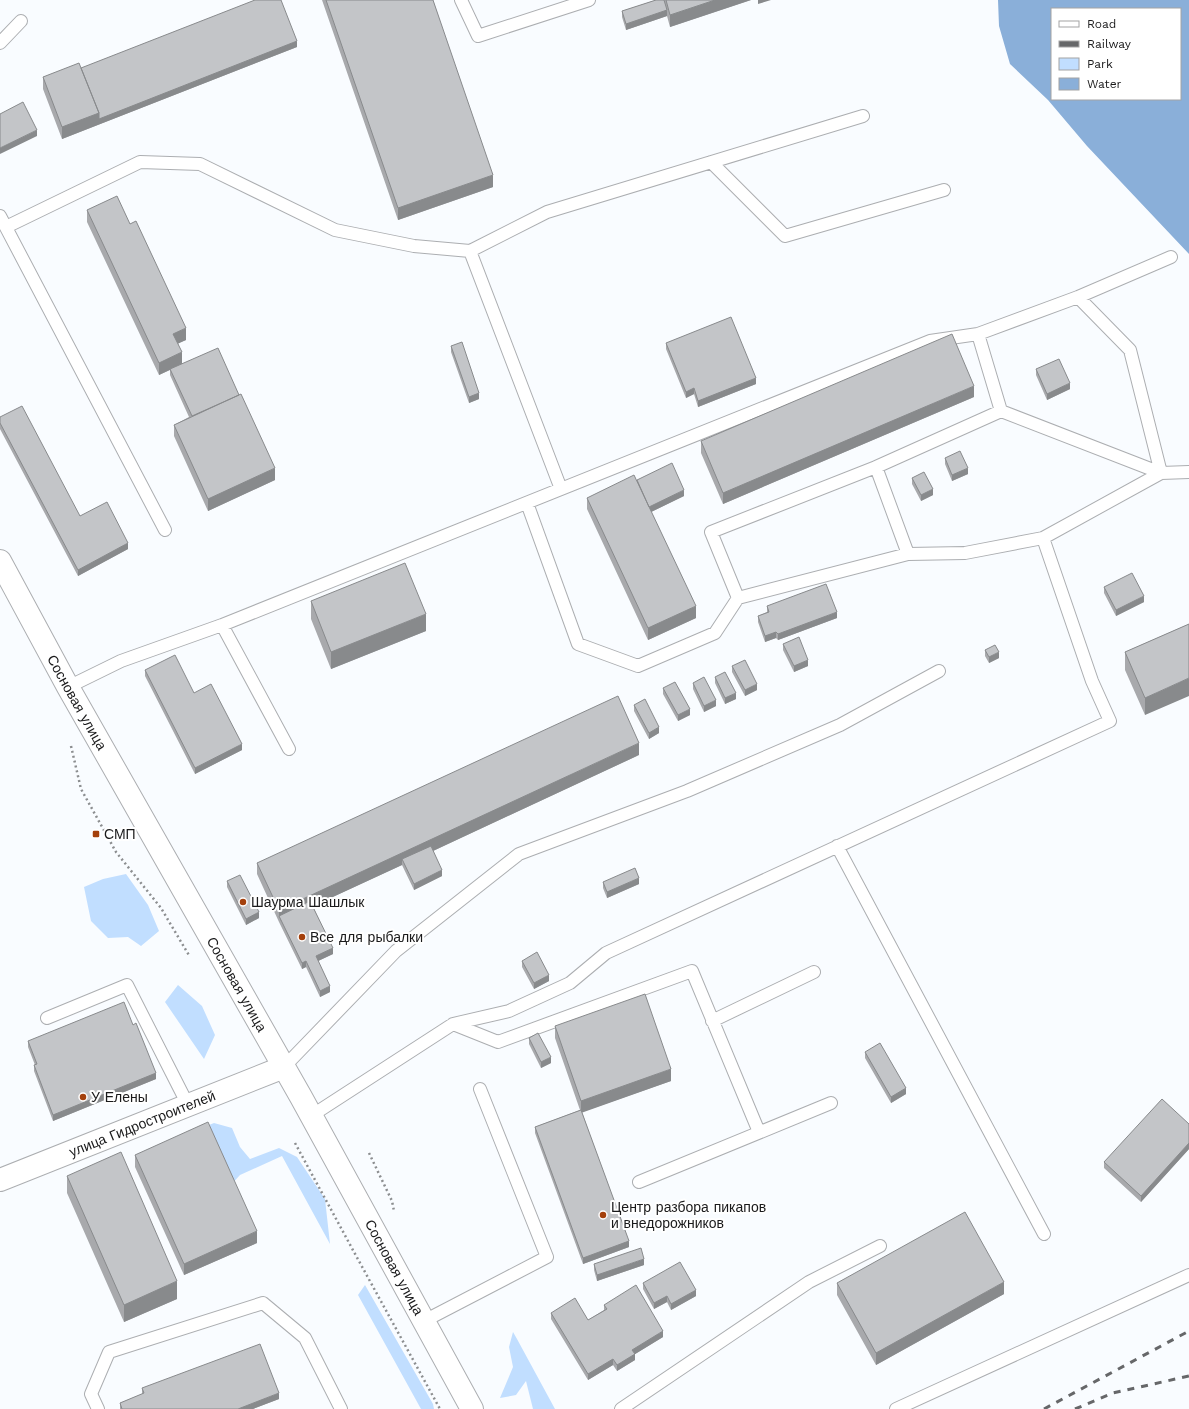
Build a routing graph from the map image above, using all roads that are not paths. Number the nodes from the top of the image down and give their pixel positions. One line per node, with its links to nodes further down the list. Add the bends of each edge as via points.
1 (461, 0): 2 (lane, via 478,36)
2 (589, 0)
3 (21, 21): 4 (lane)
4 (0, 43)
5 (863, 116): 6 (lane)
6 (711, 162): 7 (lane, via 786,236); 9 (lane, via 547,212)
7 (944, 190)
8 (3, 222): 9 (lane, via 140,162 200,164 335,230 414,246); 19 (lane)
9 (470, 251): 17 (lane)
10 (1171, 257): 11 (lane)
11 (1078, 297): 12 (lane); 16 (lane, via 1130,350)
12 (978, 334): 13 (lane); 17 (lane, via 930,341)
13 (1002, 411): 14 (lane); 16 (lane)
14 (876, 467): 21 (lane); 23 (lane, via 711,532)
15 (1189, 472): 16 (lane)
16 (1161, 473): 20 (lane)
17 (561, 489): 18 (lane)
18 (527, 503): 23 (lane, via 578,644 638,666 715,633); 24 (lane)
19 (165, 530)
20 (1043, 538): 21 (lane, via 965,553); 28 (lane, via 1092,680 1110,721)
21 (908, 554): 23 (lane)
22 (0, 561): 26 (main road, Сосновая улица)
23 (738, 598)
24 (222, 625): 26 (lane, via 121,661); 27 (lane)
25 (939, 671): 33 (lane, via 840,725 687,791 519,854 396,951)
26 (68, 687): 33 (main road, Сосновая улица)
27 (288, 749)
28 (837, 846): 32 (lane, via 606,953 570,983 509,1011); 41 (lane)
29 (814, 972): 31 (lane)
30 (47, 1018): 36 (lane, via 127,985)
31 (712, 1021): 32 (lane, via 692,971 498,1042); 38 (lane)
32 (452, 1024): 37 (lane)
33 (284, 1067): 36 (main road, улица Гидростроителей); 37 (main road, Сосновая улица)
34 (480, 1089): 44 (lane, via 547,1257)
35 (831, 1103): 38 (lane)
36 (188, 1105): 39 (main road, улица Гидростроителей)
37 (311, 1116): 44 (main road, Сосновая улица)
38 (759, 1132): 40 (lane)
39 (0, 1180)
40 (639, 1182)
41 (1044, 1234)
42 (880, 1246): 48 (lane, via 809,1282)
43 (1189, 1275): 49 (lane)
44 (424, 1321): 47 (main road, Сосновая улица)
45 (98, 1409): 46 (lane, via 91,1394 109,1352 262,1303 305,1338)
46 (341, 1409)
47 (472, 1409)
48 (621, 1409)
49 (896, 1409)

